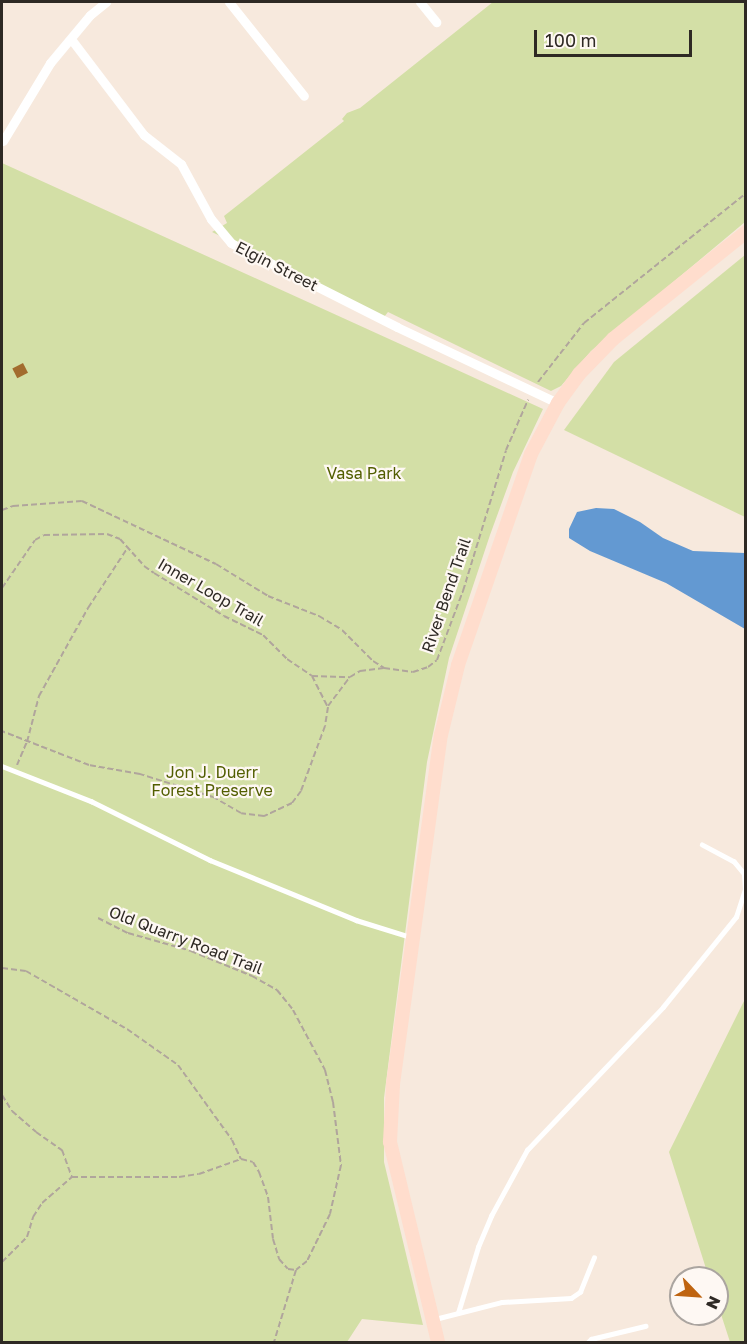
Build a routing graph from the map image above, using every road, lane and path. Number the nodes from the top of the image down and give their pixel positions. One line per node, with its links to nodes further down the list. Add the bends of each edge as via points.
1 (106, 2): 5 (street)
2 (229, 2): 6 (street)
3 (420, 2): 4 (street)
4 (436, 22)
5 (71, 39): 7 (street, via 50,63); 10 (street, Elgin Street, via 144,135 182,164 211,219 231,243)
6 (304, 96)
7 (3, 141)
8 (746, 193): 10 (path, River Bend Trail, via 584,323)
9 (746, 232): 11 (main road, via 613,339 579,374)
10 (531, 390): 11 (street, Elgin Street); 15 (path, River Bend Trail, via 506,450 463,591 437,660 428,668 413,672)
11 (558, 404): 25 (main road, via 531,454 458,665 441,735)
12 (2, 510): 15 (path, via 82,501 216,564 268,596 319,616 342,630)
13 (128, 547): 14 (path, Inner Loop Trail, via 107,534 44,535 35,540); 16 (path, Inner Loop Trail, via 144,566 263,635 287,659); 20 (path, via 88,608 39,696)
14 (2, 588)
15 (384, 668): 17 (path, via 360,671)
16 (312, 676): 17 (path); 18 (path, Inner Loop Trail)
17 (350, 677): 18 (path)
18 (327, 707): 20 (path, via 325,726 301,791 286,807 264,816 241,813 213,797 140,774 89,765)
19 (2, 730): 20 (path)
20 (27, 742): 22 (path)
21 (2, 766): 22 (lane)
22 (14, 771): 25 (lane, via 90,801 220,864 356,920)
23 (702, 844): 33 (lane, via 734,862 744,874 745,889 736,917 663,1007 527,1150 491,1216)
24 (98, 918): 32 (path, Old Quarry Road Trail, via 128,933 191,951 277,990 311,1040 325,1070 333,1102 341,1165 330,1214 308,1261)
25 (413, 938): 34 (main road, via 393,1084 390,1142)
26 (2, 968): 28 (path, via 26,971 127,1029 178,1065 232,1140)
27 (2, 1095): 29 (path, via 12,1111 62,1150)
28 (241, 1159): 29 (path, via 179,1177); 32 (path, via 253,1162 259,1172 268,1197 279,1259 288,1269)
29 (72, 1177): 31 (path, via 42,1203 27,1237)
30 (594, 1258): 33 (lane, via 580,1292 571,1298 502,1302)
31 (2, 1262)
32 (296, 1270): 36 (path, Old Quarry Road Trail)
33 (458, 1313): 34 (lane)
34 (433, 1320): 37 (main road)
35 (645, 1326): 38 (lane)
36 (274, 1342)
37 (438, 1342)
38 (588, 1342)

